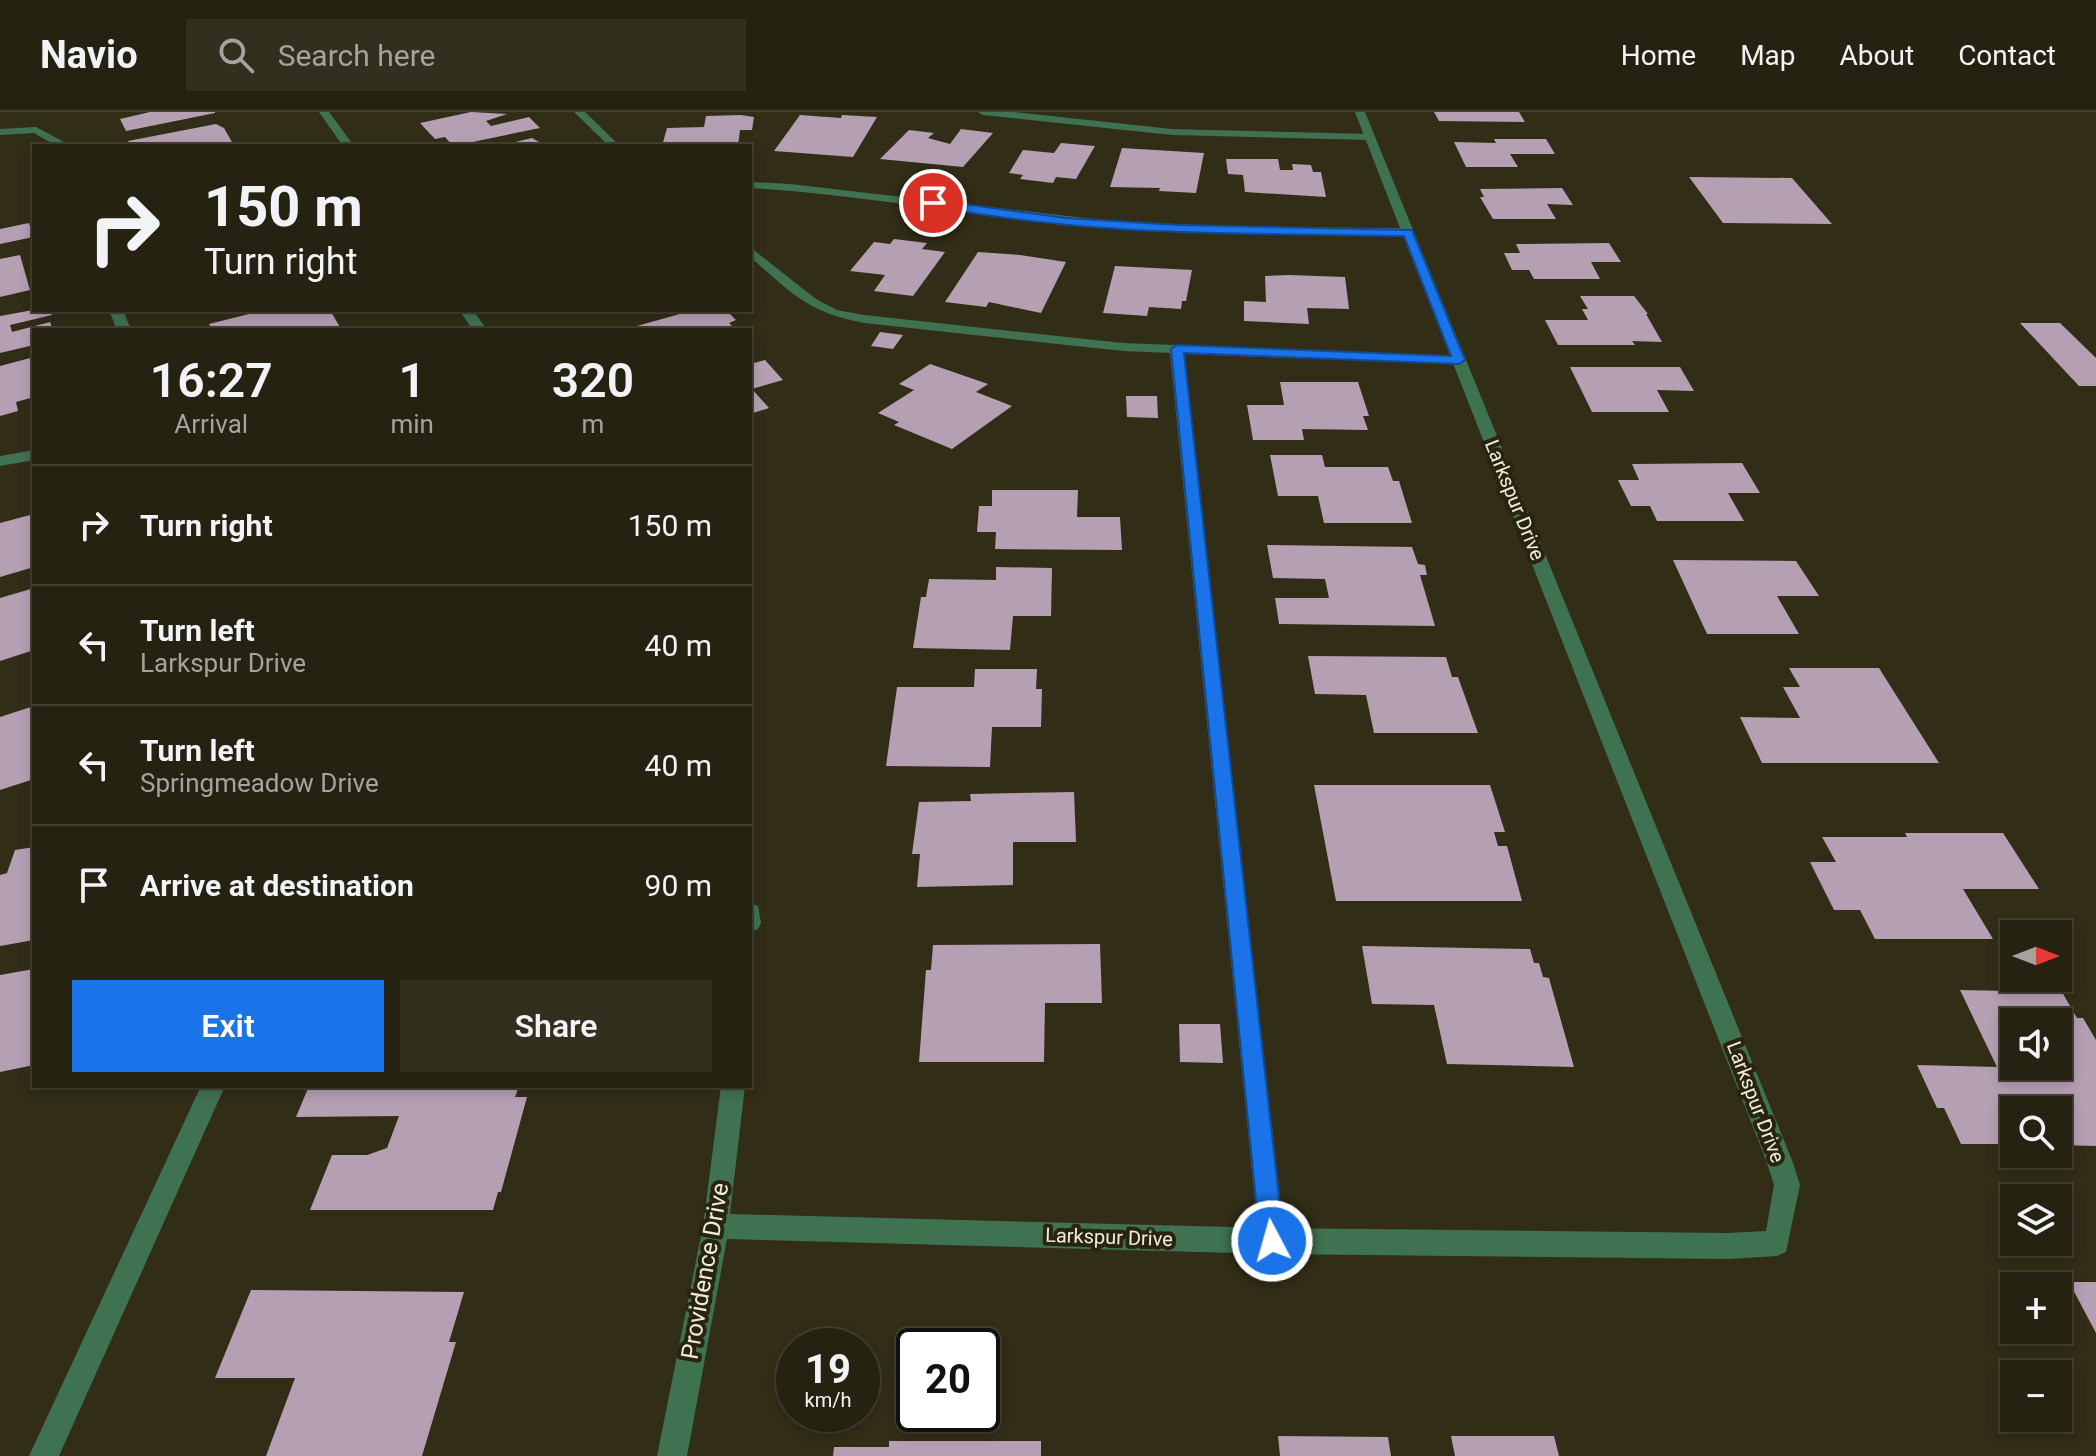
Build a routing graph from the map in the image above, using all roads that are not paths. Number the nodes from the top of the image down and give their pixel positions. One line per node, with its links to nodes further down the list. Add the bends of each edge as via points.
1 (324, 112): 8 (street)
2 (579, 112): 9 (street)
3 (983, 112): 6 (street, via 1172,132)
4 (1360, 112): 6 (street, Larkspur Drive)
5 (0, 132): 7 (street, via 36,130)
6 (1370, 137): 11 (street, Larkspur Drive)
7 (60, 144)
8 (348, 144)
9 (613, 144)
10 (752, 185): 11 (street, via 1178,229)
11 (1408, 232): 14 (street, Larkspur Drive)
12 (752, 253): 13 (street, via 811,302 833,313 965,331)
13 (1177, 349): 14 (street); 20 (street)
14 (1459, 360): 20 (street, Larkspur Drive, via 1779,1160 1787,1185 1777,1243)
15 (32, 455): 16 (street)
16 (0, 461)
17 (212, 1088): 21 (street)
18 (733, 1088): 19 (street, Providence Drive)
19 (716, 1226): 20 (street, Larkspur Drive); 22 (street, Providence Drive)
20 (1272, 1241)
21 (44, 1456)
22 (672, 1456)

